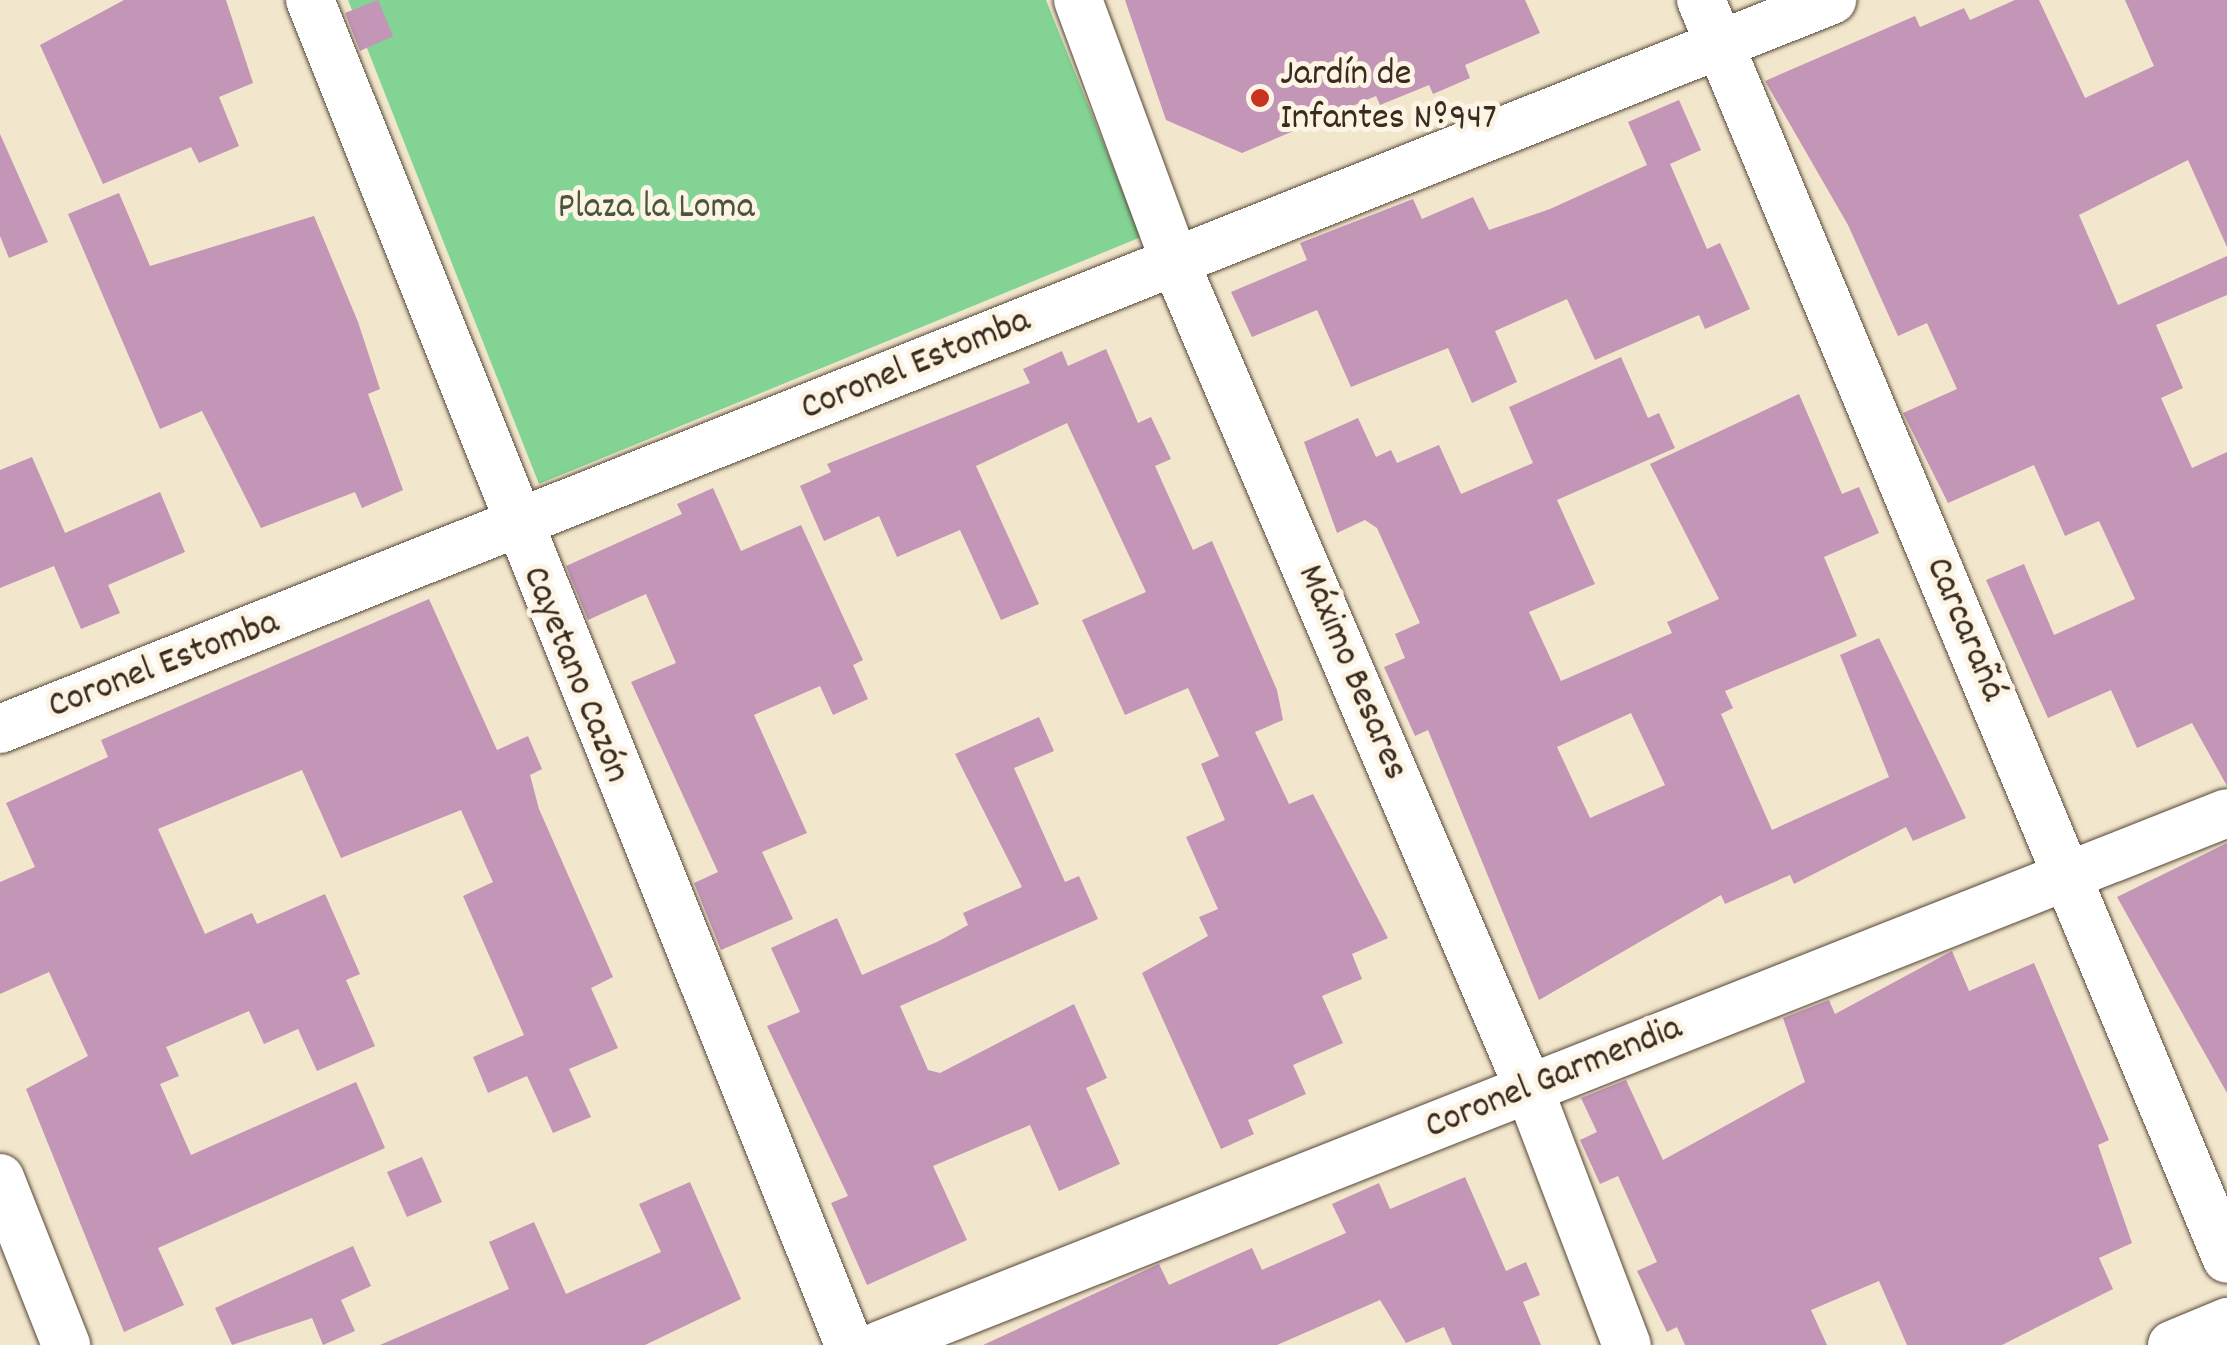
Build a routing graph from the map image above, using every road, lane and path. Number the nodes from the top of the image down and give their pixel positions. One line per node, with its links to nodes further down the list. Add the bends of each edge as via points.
1 (310, 0): 7 (street, Cayetano Cazón)
2 (1078, 0): 6 (street, Máximo Besares)
3 (1701, 0): 5 (street, Carcarañá)
4 (1832, 0): 5 (street, Coronel Estomba)
5 (1720, 45): 6 (street, Coronel Estomba); 10 (street, Carcarañá)
6 (1174, 260): 7 (street, Coronel Estomba); 11 (street, Máximo Besares)
7 (516, 531): 8 (street, Coronel Estomba); 16 (street, Cayetano Cazón)
8 (0, 730)
9 (2227, 813): 10 (street, Coronel Garmendia)
10 (2067, 876): 11 (street, Coronel Garmendia); 13 (street, Carcarañá)
11 (1530, 1088): 17 (street, Coronel Garmendia); 18 (street, Máximo Besares)
12 (0, 1178): 15 (street)
13 (2227, 1259)
14 (2227, 1322): 19 (street)
15 (66, 1345)
16 (849, 1345)
17 (880, 1345)
18 (1626, 1345)
19 (2172, 1345)

